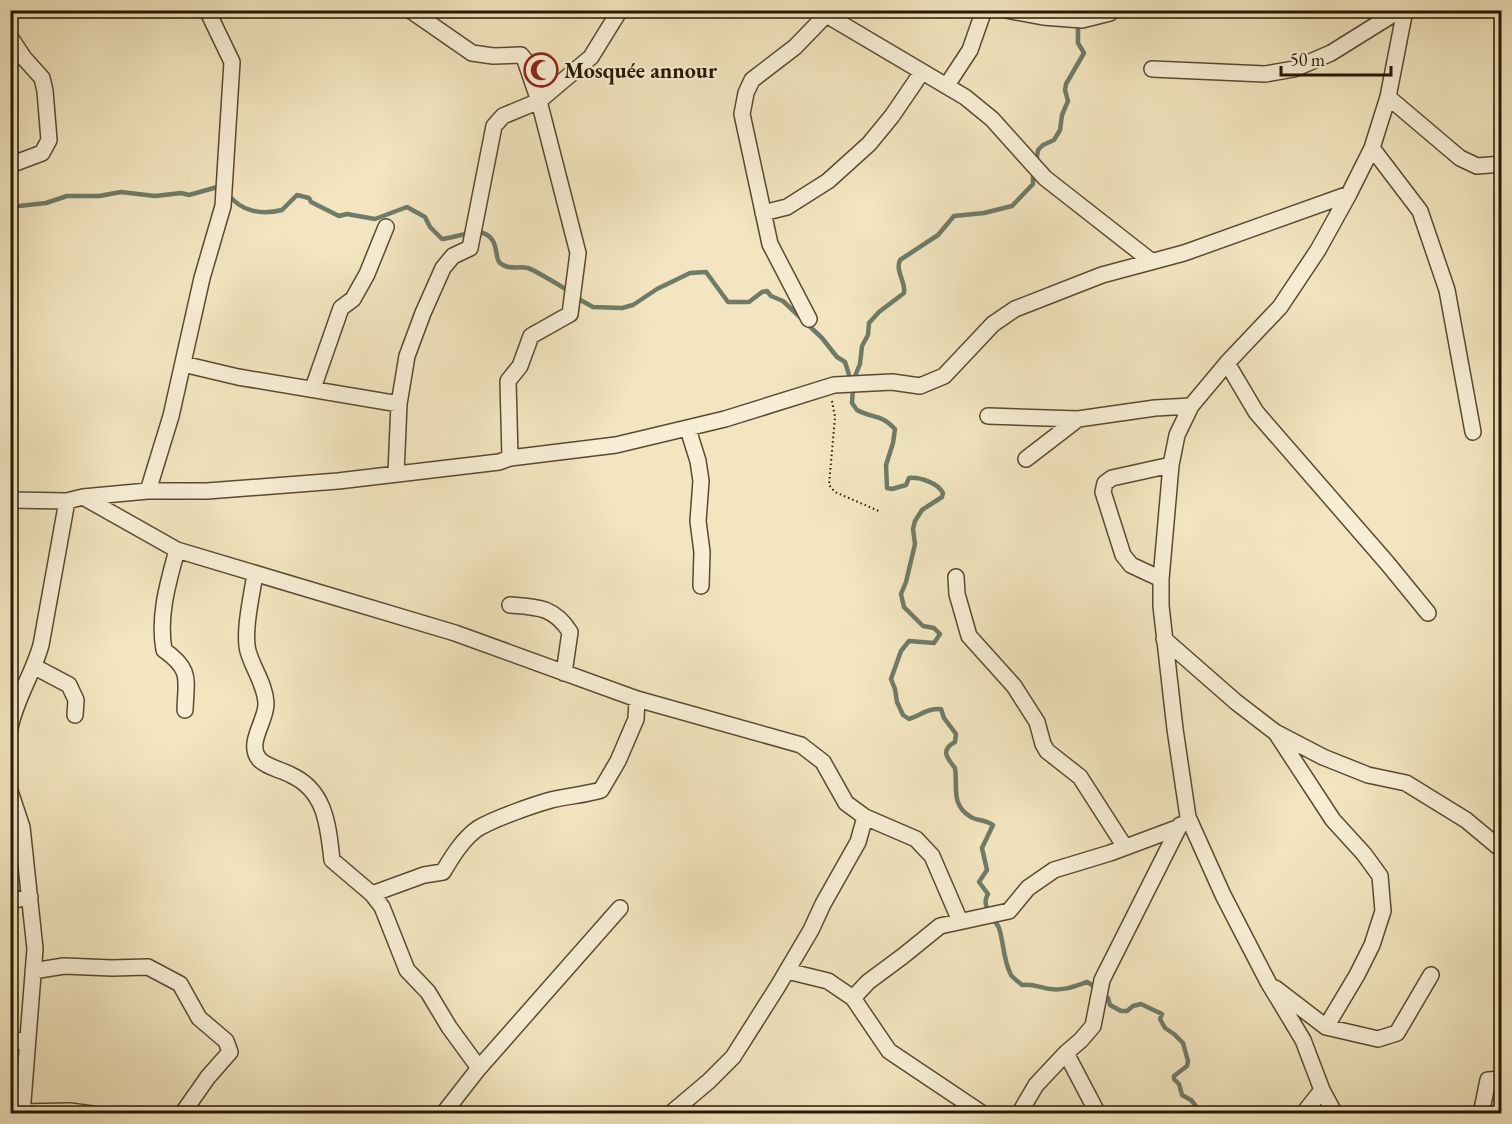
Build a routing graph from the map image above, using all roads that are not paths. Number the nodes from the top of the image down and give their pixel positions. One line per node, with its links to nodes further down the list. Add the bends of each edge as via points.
1 (207, 10): 24 (street, via 232,63 225,178 223,206)
2 (410, 10): 14 (street, via 472,53 521,55)
3 (620, 10): 14 (street, via 591,57)
4 (984, 10): 12 (street, via 970,50)
5 (1006, 10): 6 (street, via 1076,20)
6 (1113, 10)
7 (1402, 10): 10 (street, via 1331,53 1294,69 1265,74); 13 (street)
8 (822, 13): 11 (street); 19 (street, via 795,47 752,80 746,93 742,114)
9 (10, 37): 17 (street, via 42,78 49,140 42,153)
10 (1152, 69)
11 (922, 72): 12 (street); 19 (street, via 869,144 828,182 787,207)
12 (947, 85): 21 (street, via 992,119 1045,178)
13 (1388, 97): 15 (street); 16 (street, via 1460,158 1477,166)
14 (538, 101): 26 (street, via 503,116 494,126 470,248 453,256 443,268 407,356); 32 (street, via 578,253 570,315 531,336 520,366 508,381)
15 (1372, 148): 18 (street); 31 (street, via 1420,211 1447,290)
16 (1502, 164)
17 (10, 165)
18 (1349, 194): 21 (street); 23 (street, via 1281,307)
19 (763, 213): 22 (street, via 770,244)
20 (386, 227): 25 (street, via 367,274 341,308)
21 (1151, 261): 30 (street, via 1102,275 1015,309 993,324 944,376 920,386 892,382 831,386)
22 (809, 320)
23 (1227, 363): 27 (street); 46 (street, via 1256,412)
24 (183, 364): 25 (street); 36 (street)
25 (313, 388): 26 (street)
26 (399, 404): 35 (street)
27 (1191, 406): 29 (street); 34 (street, via 1178,435)
28 (988, 416): 29 (street)
29 (1078, 419): 33 (street)
30 (688, 429): 32 (street, via 616,445); 44 (street, via 701,481)
31 (1473, 432)
32 (510, 458): 35 (street)
33 (1026, 459)
34 (1171, 465): 43 (street); 43 (street, via 1112,478 1105,483 1103,492 1123,555 1131,565)
35 (396, 473): 36 (street, via 207,491)
36 (148, 491): 37 (street)
37 (83, 497): 39 (street); 40 (street)
38 (10, 500): 39 (street)
39 (67, 501): 48 (street)
40 (177, 550): 41 (street); 51 (street, via 164,598 161,632 164,650 186,672)
41 (255, 574): 49 (street, via 455,633); 61 (street, via 248,650 266,705 254,748 264,764 295,777 316,792 327,825 332,860)
42 (956, 577): 59 (street, via 969,636 1014,686 1037,722 1047,751 1080,777)
43 (1161, 579): 47 (street)
44 (701, 586)
45 (510, 605): 49 (street, via 537,607 561,618 570,632)
46 (1428, 613)
47 (1164, 639): 54 (street); 57 (street)
48 (35, 667): 52 (street, via 69,685 76,700); 53 (street, via 18,699)
49 (564, 673): 50 (street)
50 (637, 699): 56 (street, via 801,745 823,762 846,803); 61 (street, via 636,719 601,790 520,810 477,830 442,872)
51 (184, 710)
52 (75, 715)
53 (10, 728)
54 (1275, 732): 60 (street, via 1323,757 1406,783 1466,820); 71 (street, via 1333,820 1380,876 1383,911 1372,945)
55 (10, 792): 62 (street, via 22,827)
56 (865, 817): 65 (street, via 916,839 932,856); 67 (street, via 858,842)
57 (1188, 817): 58 (street); 69 (street)
58 (1177, 828): 59 (street); 74 (street, via 1100,986 1093,1026)
59 (1125, 847): 65 (street, via 1054,870 1028,888 1009,911)
60 (1502, 850)
61 (372, 894): 75 (street, via 382,907 407,970 428,992)
62 (30, 897): 63 (street); 66 (street)
63 (10, 901)
64 (620, 908): 75 (street)
65 (960, 921): 70 (street, via 940,926)
66 (33, 971): 72 (street); 80 (street, via 64,966 148,967 180,984 200,1018 226,1041 230,1052)
67 (787, 971): 70 (street, via 828,981); 82 (street, via 733,1058)
68 (1431, 975): 71 (street, via 1397,1033 1377,1039)
69 (1268, 982): 71 (street); 77 (street, via 1304,1040)
70 (853, 998): 83 (street, via 889,1051)
71 (1326, 1027)
72 (27, 1038): 73 (street); 78 (street)
73 (10, 1044)
74 (1066, 1053): 84 (street, via 1036,1085); 85 (street)
75 (479, 1068): 81 (street)
76 (1502, 1079): 88 (street, via 1488,1080)
77 (1322, 1089): 86 (street); 87 (street)
78 (22, 1113): 79 (street)
79 (92, 1113)
80 (182, 1113)
81 (443, 1113)
82 (670, 1113)
83 (983, 1113)
84 (1019, 1113)
85 (1098, 1113)
86 (1303, 1113)
87 (1335, 1113)
88 (1481, 1113)

